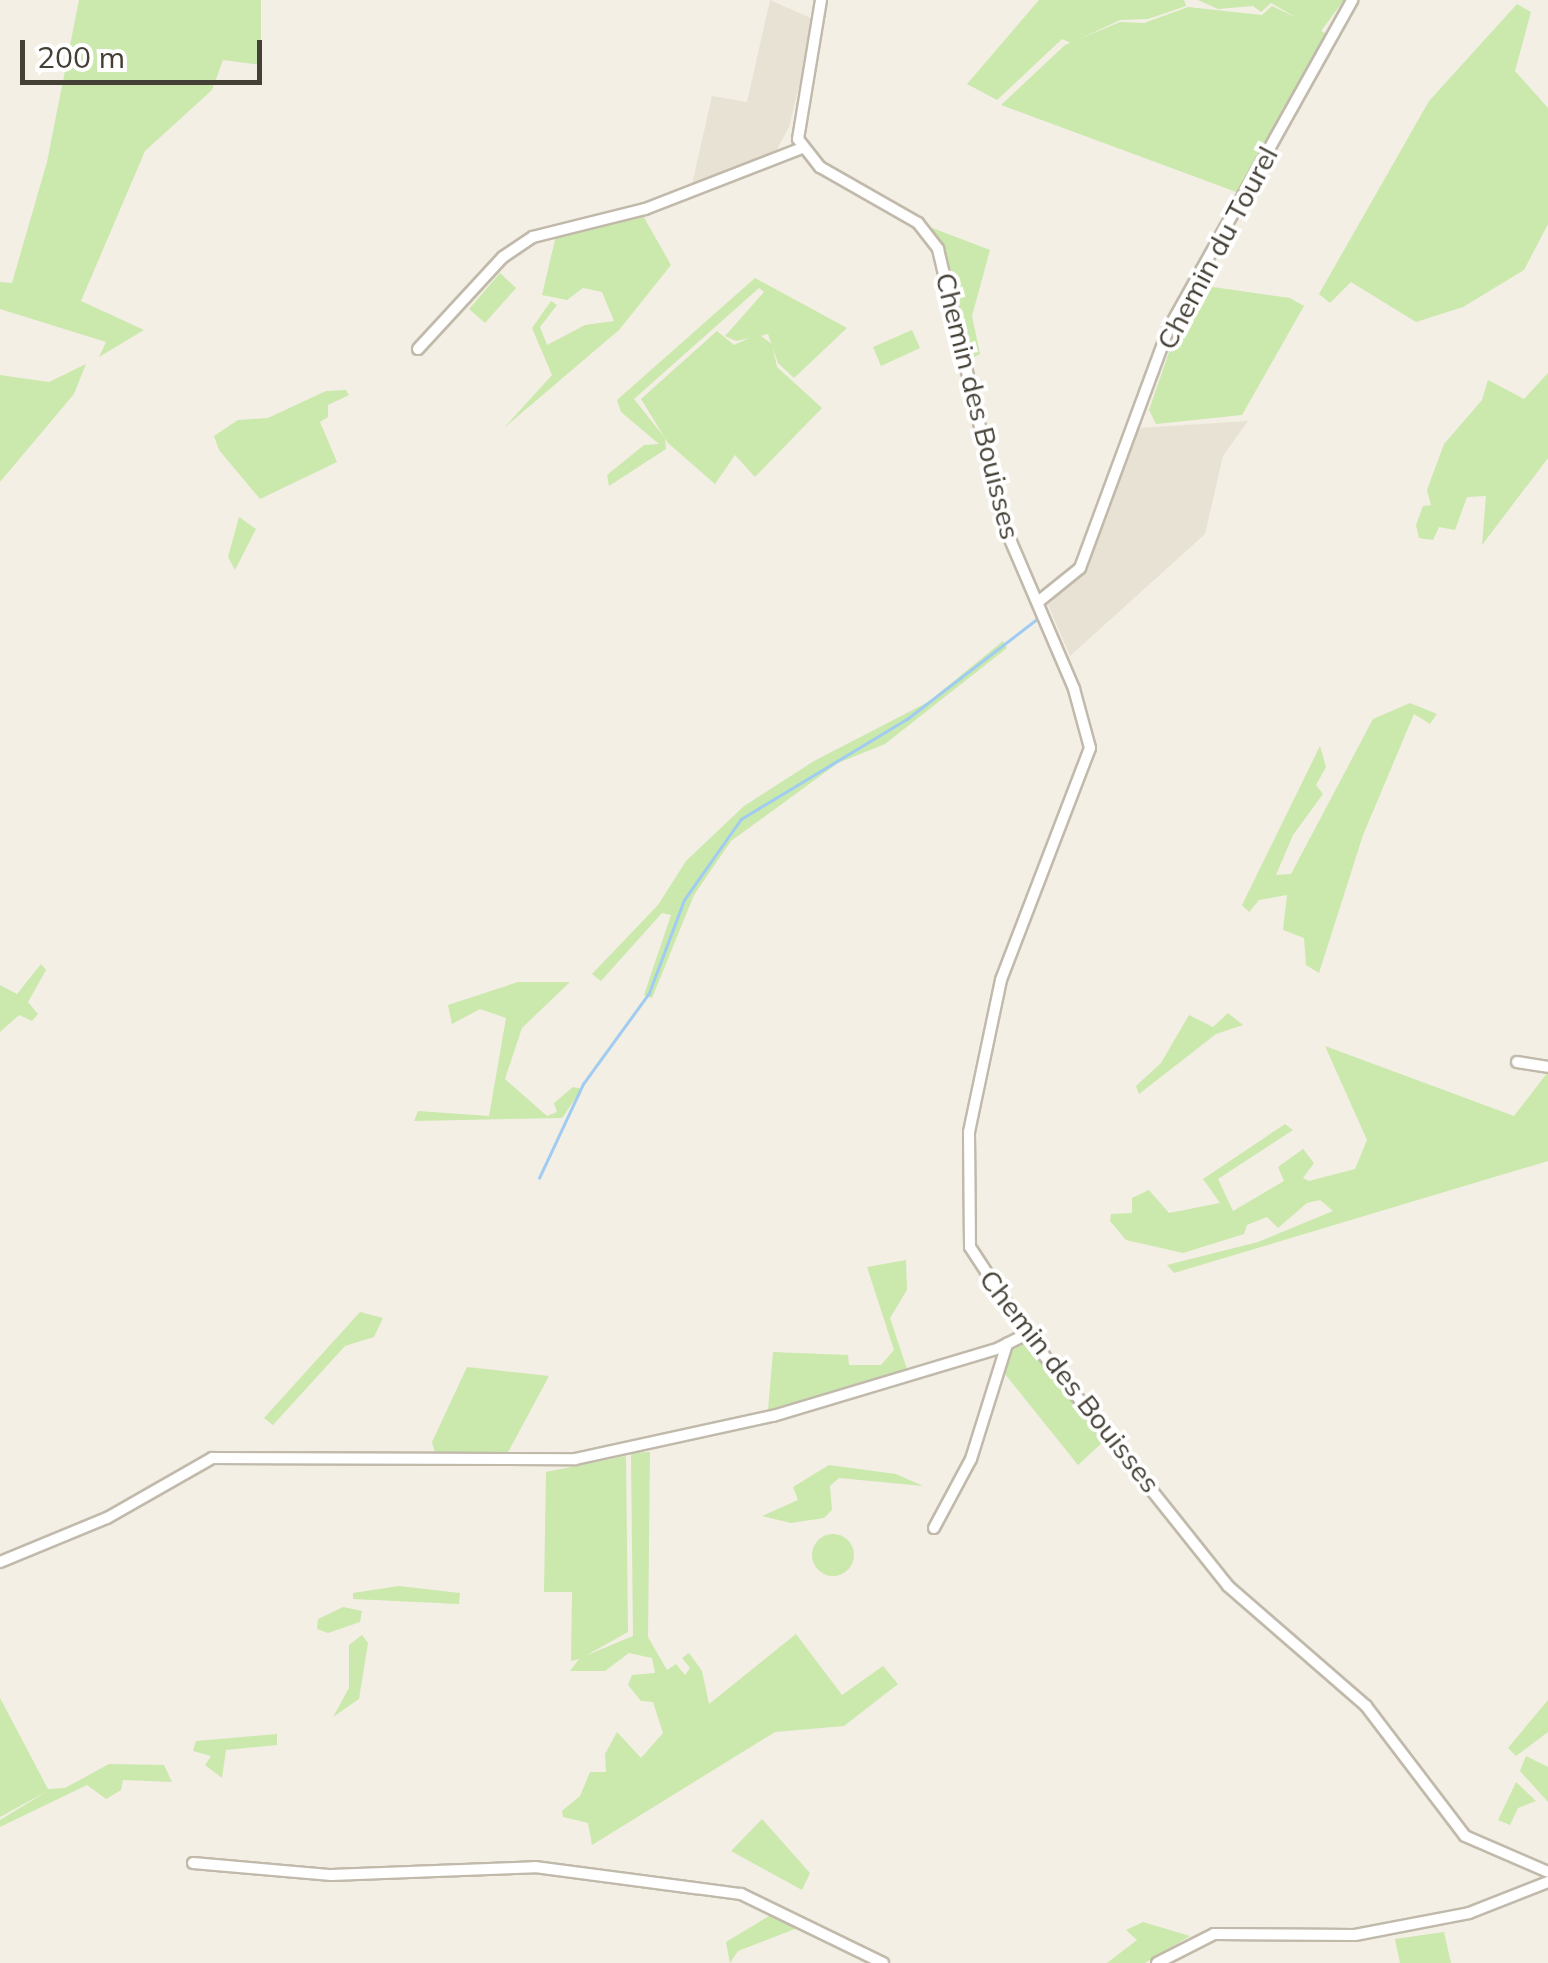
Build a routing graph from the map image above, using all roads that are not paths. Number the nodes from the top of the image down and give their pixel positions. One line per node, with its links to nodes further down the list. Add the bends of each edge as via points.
1 (821, 0): 3 (street, via 796,125)
2 (1352, 0): 5 (street, Chemin du Tourel, via 1170,328 1080,568)
3 (802, 148): 4 (street, via 646,209 534,237 503,257); 5 (street, Chemin des Bouisses, via 820,167 918,223 938,249 1003,524)
4 (418, 349)
5 (1038, 602): 8 (street, Chemin des Bouisses, via 1088,725 1090,748 1012,939 976,1084 967,1166 970,1247)
6 (1517, 1062): 7 (street)
7 (1548, 1067)
8 (1026, 1334): 9 (street); 13 (street, Chemin des Bouisses, via 1228,1586 1366,1706 1445,1816 1465,1836)
9 (1007, 1344): 10 (street, via 971,1459); 11 (street, via 772,1416 575,1459 210,1459 120,1512)
10 (934, 1528)
11 (0, 1562)
12 (193, 1862): 15 (street, via 331,1875 535,1867 741,1894)
13 (1548, 1872)
14 (1548, 1882): 16 (street, via 1469,1914 1382,1930 1214,1934)
15 (883, 1963)
16 (1158, 1963)

